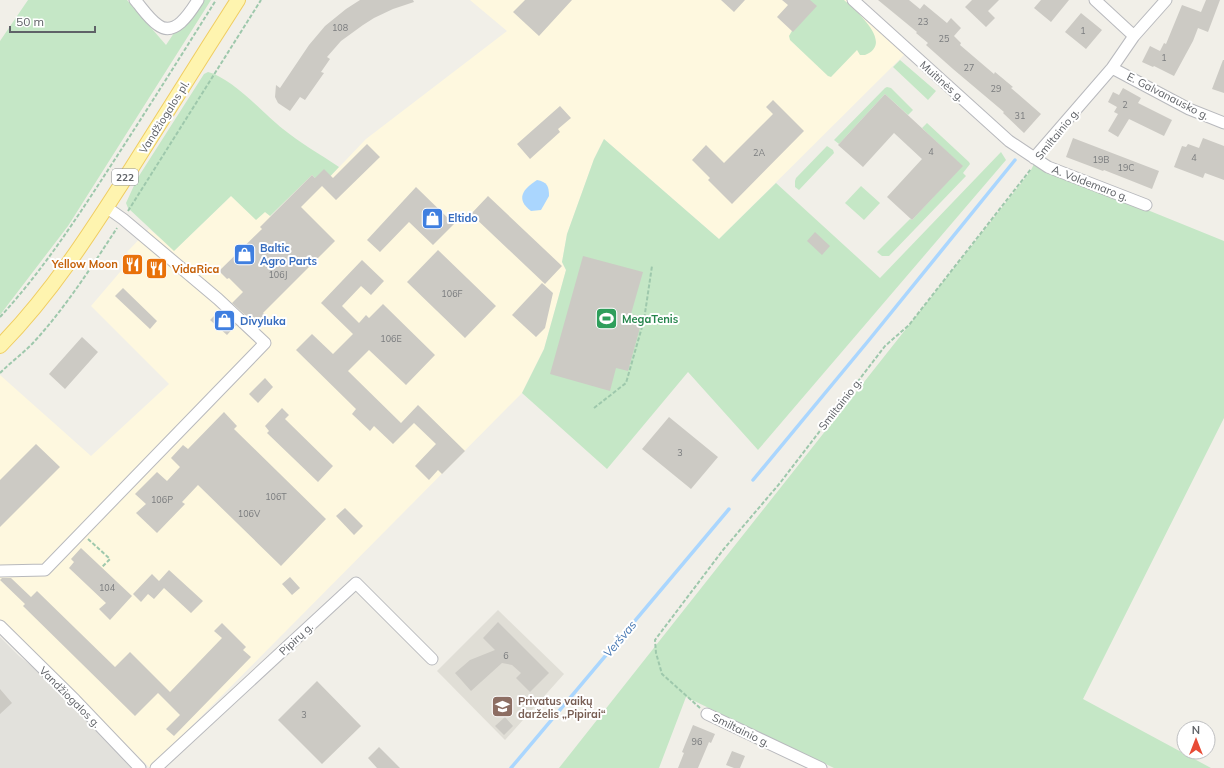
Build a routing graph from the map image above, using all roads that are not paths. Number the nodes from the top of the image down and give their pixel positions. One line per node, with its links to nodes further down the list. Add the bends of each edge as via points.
1 (135, 0): 2 (street, via 159,26 168,28 184,19)
2 (198, 0)
3 (238, 0): 12 (main road, Vandžiogalos pl. / 222)
4 (853, 0): 10 (street, Muitinės g., via 1002,136)
5 (1094, 0): 7 (street)
6 (1166, 0): 7 (street, Smiltainio g.)
7 (1134, 36): 8 (street, Smiltainio g.)
8 (1112, 68): 9 (street, E. Galvanausko g., via 1189,109); 10 (street, Smiltainio g.)
9 (1224, 123)
10 (1034, 158): 11 (street, A. Voldemaro g., via 1048,167)
11 (1146, 205)
12 (106, 207): 13 (main road, Vandžiogalos pl. / 222, via 64,270); 14 (street, via 218,299 265,343 45,570)
13 (0, 346)
14 (0, 571)
15 (0, 626): 18 (street, Vandžiogalos g.)
16 (432, 659): 19 (street, Pipirų g., via 356,583)
17 (707, 714): 20 (street, Smiltainio g.)
18 (140, 768)
19 (156, 768)
20 (821, 768)

